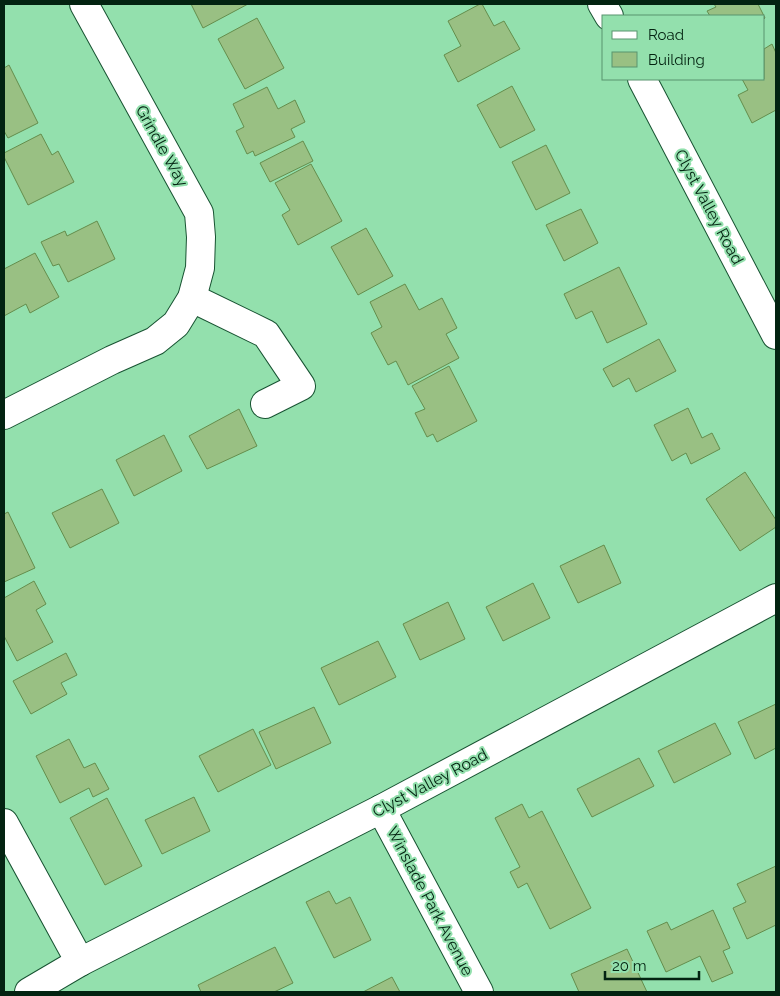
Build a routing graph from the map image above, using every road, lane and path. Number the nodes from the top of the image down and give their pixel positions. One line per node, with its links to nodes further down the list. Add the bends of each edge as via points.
1 (84, 4): 5 (street, Grindle Way, via 199,213 200,268)
2 (602, 4): 3 (street)
3 (608, 15)
4 (643, 80): 6 (street, Clyst Valley Road)
5 (192, 298): 7 (street, via 266,334 311,381); 8 (street, Grindle Way, via 176,324 155,341)
6 (776, 335)
7 (265, 404)
8 (4, 415)
9 (776, 598): 10 (street, Clyst Valley Road)
10 (381, 809): 12 (street, Clyst Valley Road); 14 (street, Winslade Park Avenue)
11 (4, 823): 12 (street)
12 (80, 962): 13 (street, Clyst Valley Road)
13 (29, 992)
14 (479, 992)

